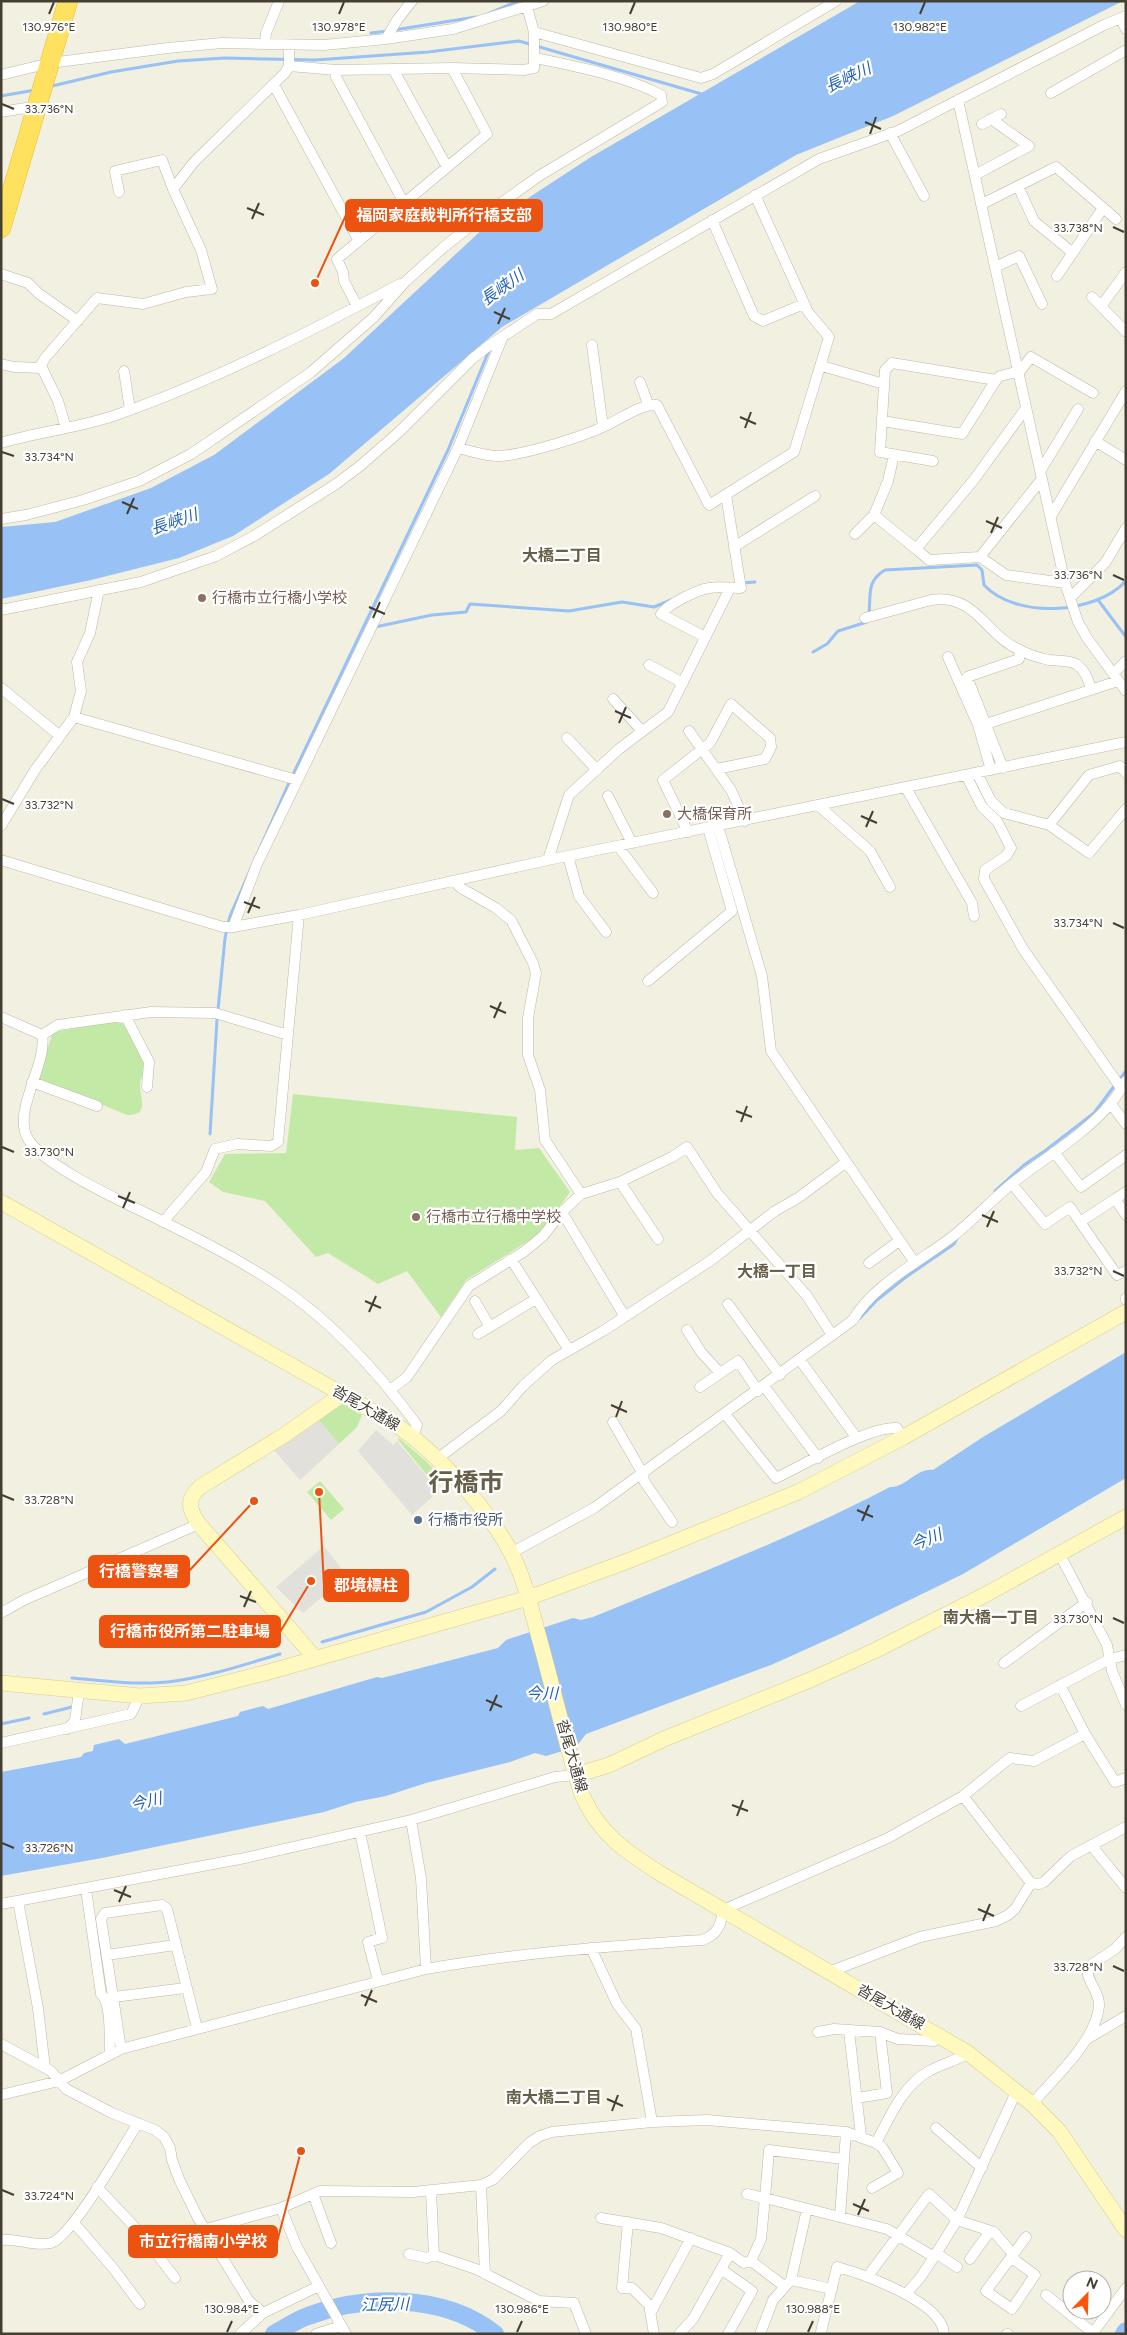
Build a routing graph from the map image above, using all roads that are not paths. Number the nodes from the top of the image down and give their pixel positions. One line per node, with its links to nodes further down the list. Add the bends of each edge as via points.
1 (68, 1): 15 (highway)
2 (279, 1): 11 (street)
3 (412, 1): 10 (street)
4 (543, 1): 6 (street)
5 (836, 1): 9 (street, via 701,78)
6 (528, 7): 9 (street); 10 (street, via 453,29)
7 (1123, 17): 8 (street); 23 (street)
8 (1126, 30)
9 (534, 35): 14 (street)
10 (386, 38): 12 (street)
11 (265, 43): 12 (street); 15 (street, via 168,48)
12 (288, 48): 16 (street)
13 (1126, 50): 22 (street)
14 (535, 58): 17 (street, via 534,68 524,70); 47 (street, via 652,90 661,95 662,102 539,176 445,246)
15 (50, 65): 20 (street); 24 (highway)
16 (289, 66): 19 (street); 21 (street)
17 (452, 68): 18 (street); 28 (street, via 487,134)
18 (393, 69): 19 (street); 28 (street)
19 (336, 70): 35 (street, via 336,77)
20 (1, 75)
21 (274, 85): 31 (street, via 194,162); 41 (street)
22 (1051, 93)
23 (958, 100): 27 (street); 29 (street)
24 (39, 102): 25 (street); 40 (highway)
25 (1, 112)
26 (1001, 114): 29 (street, via 987,122 1029,146)
27 (890, 133): 33 (street, via 819,159); 34 (street)
28 (447, 167): 35 (street)
29 (975, 175): 36 (street)
30 (1018, 186): 36 (street); 37 (street, via 1056,167); 42 (street, via 1034,221)
31 (173, 189): 32 (street, via 162,160 115,172); 55 (street, via 201,250 212,289 186,292 143,304 101,297 94,300)
32 (118, 192)
33 (755, 195): 39 (street); 50 (street)
34 (924, 196)
35 (404, 203): 41 (street)
36 (982, 204): 43 (street)
37 (1103, 208): 38 (street); 42 (street)
38 (1116, 219)
39 (712, 220): 50 (street, via 754,316 763,321); 57 (street, via 551,314 536,314)
40 (1, 228)
41 (359, 242): 53 (street, via 337,259)
42 (1073, 253): 46 (street)
43 (995, 267): 51 (street, via 1019,256); 63 (street)
44 (1126, 272): 52 (street)
45 (1, 274): 55 (street, via 28,283)
46 (1057, 276)
47 (405, 282): 49 (street); 54 (street)
48 (1092, 297): 52 (street)
49 (369, 300): 53 (street); 54 (street, via 375,311)
50 (804, 304): 60 (street, via 829,337)
51 (1042, 304)
52 (1102, 305): 56 (street)
53 (357, 306): 72 (street, via 204,380)
54 (374, 317): 87 (street, via 310,373 191,454 139,481 64,505)
55 (78, 321): 61 (street)
56 (1126, 332)
57 (503, 336): 78 (street); 95 (street, via 472,359 360,466 275,523 216,556 184,569)
58 (592, 345): 74 (street)
59 (1, 364): 61 (street)
60 (822, 366): 66 (street); 83 (street, via 794,452)
61 (40, 367): 75 (street, via 58,400)
62 (124, 371): 72 (street)
63 (1020, 371): 64 (street); 68 (street, via 1031,357); 70 (street)
64 (996, 380): 66 (street, via 892,363 885,370); 73 (street, via 962,434)
65 (640, 382): 69 (street)
66 (884, 384): 73 (street)
67 (1126, 391): 76 (street)
68 (1093, 393)
69 (648, 404): 74 (street); 83 (street, via 657,405 709,505)
70 (1026, 408): 82 (street); 91 (street)
71 (1078, 409): 82 (street)
72 (130, 410): 75 (street)
73 (882, 421): 79 (street, via 880,452)
74 (603, 427): 78 (street, via 509,455 482,454)
75 (66, 428): 77 (street)
76 (1096, 442): 80 (street); 86 (street)
77 (1, 443)
78 (458, 448): 125 (street)
79 (894, 455): 81 (street); 85 (street, via 888,481)
80 (1126, 460)
81 (933, 461)
82 (1041, 475): 86 (street); 92 (street)
83 (726, 495): 90 (street)
84 (815, 496): 90 (street)
85 (874, 515): 89 (street); 91 (street)
86 (1051, 516): 93 (street)
87 (1, 519)
88 (1126, 528): 96 (street, via 1105,563)
89 (855, 534)
90 (734, 547): 94 (street, via 741,588)
91 (916, 549): 92 (street, via 929,560)
92 (980, 557): 93 (street, via 1006,575)
93 (1065, 583): 96 (street)
94 (730, 588): 99 (street); 99 (street, via 710,588 693,593 664,609 661,614)
95 (99, 590): 97 (street); 110 (street, via 90,633 78,662 81,691)
96 (1070, 598): 104 (street, via 1087,638)
97 (1, 610)
98 (866, 618): 100 (street, via 931,600 950,599 966,605 1005,641)
99 (705, 637): 105 (street)
100 (1020, 650): 107 (street, via 1036,657 1075,664 1083,669); 111 (street, via 1019,659 967,677)
101 (948, 657): 121 (street, via 978,725)
102 (1126, 661): 104 (street)
103 (649, 665): 105 (street)
104 (1116, 677): 107 (street); 108 (street)
105 (683, 683): 112 (street, via 668,712)
106 (1, 688): 114 (street)
107 (1091, 689): 111 (street)
108 (1126, 691)
109 (613, 699): 112 (street)
110 (74, 717): 114 (street); 125 (street)
111 (986, 724): 118 (street)
112 (642, 731): 120 (street)
113 (689, 731): 117 (street)
114 (60, 736): 131 (street)
115 (567, 738): 120 (street)
116 (1126, 742): 118 (street)
117 (704, 750): 119 (street); 119 (street, via 730,704 770,738 771,747 765,759); 134 (street, via 663,780)
118 (1003, 768): 121 (street)
119 (717, 769): 130 (street)
120 (596, 770): 139 (street, via 570,796)
121 (991, 770): 122 (street)
122 (977, 773): 124 (street); 132 (street, via 991,801 1004,813)
123 (1126, 773): 132 (street, via 1120,766 1089,775)
124 (966, 775): 126 (street); 153 (street, via 982,807 997,821 1011,848 1006,856 985,870 984,879 1023,949)
125 (297, 780): 145 (street)
126 (906, 788): 128 (street); 144 (street, via 972,903)
127 (608, 796): 135 (street)
128 (818, 806): 130 (street); 141 (street, via 870,851)
129 (1126, 809): 132 (street, via 1089,853)
130 (745, 821): 133 (street)
131 (1, 826)
132 (1049, 826)
133 (713, 827): 134 (street); 147 (street, via 732,911); 160 (street, via 762,976 771,1051)
134 (688, 832): 135 (street)
135 (632, 844): 136 (street)
136 (618, 846): 137 (street); 142 (street)
137 (568, 856): 139 (street); 146 (street, via 579,896)
138 (1, 860): 145 (street, via 223,927)
139 (548, 860): 140 (street)
140 (455, 882): 143 (street); 164 (street, via 511,920 533,963 536,973 528,1018 528,1055 540,1090 545,1140)
141 (890, 887)
142 (653, 893)
143 (299, 915): 145 (street); 151 (street)
144 (974, 916)
145 (233, 927)
146 (606, 932)
147 (648, 981)
148 (125, 1015): 150 (street, via 58,1025); 151 (street, via 215,1013); 154 (street, via 149,1062)
149 (1, 1017): 150 (street)
150 (42, 1035): 152 (street, via 44,1042)
151 (288, 1035): 169 (street, via 278,1142 271,1146 237,1144 215,1149 206,1172)
152 (32, 1082): 156 (street); 169 (street, via 23,1125 32,1146 76,1178)
153 (1124, 1084): 155 (street)
154 (147, 1087)
155 (1111, 1104): 157 (street); 158 (street)
156 (97, 1106)
157 (1126, 1124)
158 (1054, 1152): 159 (street, via 1081,1188); 162 (street)
159 (1126, 1155)
160 (846, 1163): 171 (street); 173 (street)
161 (620, 1182): 164 (street); 171 (street, via 687,1147 717,1193); 172 (street)
162 (1012, 1184): 170 (street, via 1045,1224 1070,1207); 176 (street, via 949,1239)
163 (1126, 1192): 165 (street)
164 (581, 1194): 167 (street)
165 (1115, 1199): 168 (street); 170 (street)
166 (1, 1202): 194 (street, 沓尾大通線)
167 (562, 1212): 174 (street, via 543,1236); 182 (street)
168 (1126, 1215)
169 (162, 1222): 193 (street, via 250,1268 296,1298 351,1345)
170 (1080, 1222): 177 (street, via 1117,1275)
171 (749, 1230): 182 (street, via 710,1261); 186 (street, via 807,1296)
172 (658, 1239)
173 (900, 1242): 175 (street); 176 (street)
174 (511, 1259): 178 (street); 193 (street, via 469,1286 407,1378)
175 (869, 1263)
176 (915, 1263): 186 (street)
177 (1126, 1271)
178 (536, 1299): 183 (street); 187 (street)
179 (475, 1301): 183 (street)
180 (728, 1304): 190 (street)
181 (1126, 1312): 199 (street)
182 (625, 1317): 187 (street)
183 (490, 1327): 185 (street)
184 (687, 1330): 189 (street)
185 (478, 1334)
186 (832, 1335): 188 (street)
187 (569, 1350): 201 (street, via 540,1369 501,1411)
188 (800, 1360): 190 (street); 198 (street)
189 (720, 1373): 191 (street); 192 (street, via 738,1361)
190 (780, 1374): 192 (street)
191 (700, 1387)
192 (761, 1388): 195 (street); 200 (street)
193 (390, 1390): 197 (street, via 417,1425)
194 (343, 1394): 197 (street, 沓尾大通線); 205 (street, via 193,1493 189,1502)
195 (725, 1414): 200 (street, via 776,1478); 202 (street)
196 (613, 1422): 202 (street)
197 (413, 1437): 201 (street, 沓尾大通線)
198 (856, 1437): 199 (street, via 897,1428); 200 (street)
199 (902, 1438): 208 (street, via 798,1492)
200 (818, 1458)
201 (437, 1459): 206 (street, 沓尾大通線, via 484,1512)
202 (642, 1474): 204 (street); 206 (street, via 564,1526)
203 (1126, 1516): 207 (street)
204 (672, 1522)
205 (199, 1524): 210 (street); 212 (street)
206 (511, 1553): 208 (street, 沓尾大通線)
207 (1059, 1553): 209 (street); 224 (street, via 930,1624 810,1680 664,1739 609,1765)
208 (528, 1598): 212 (street); 224 (street, 沓尾大通線)
209 (1087, 1602): 213 (street); 214 (street)
210 (1, 1613)
211 (1126, 1655): 213 (street)
212 (316, 1658): 218 (street, via 186,1693)
213 (1110, 1659): 216 (street); 219 (street)
214 (1004, 1663)
215 (1, 1683): 217 (street)
216 (1060, 1685): 220 (street); 222 (street)
217 (79, 1692): 218 (street); 221 (street, via 75,1721)
218 (140, 1696): 221 (street, via 131,1714)
219 (1126, 1705)
220 (1021, 1706)
221 (67, 1729): 223 (street)
222 (1085, 1734): 225 (street, via 1115,1782); 226 (street, via 1034,1761 1010,1758)
223 (1, 1743)
224 (574, 1769): 227 (street); 236 (street, 沓尾大通線, via 589,1812 610,1838 661,1874)
225 (1126, 1778)
226 (963, 1796): 231 (street); 236 (street, via 888,1838)
227 (412, 1820): 229 (street); 241 (street, via 421,1878)
228 (1126, 1827): 230 (street)
229 (360, 1832): 233 (street); 243 (street, via 382,1938 368,1942)
230 (1091, 1845): 231 (street, via 1071,1856 1044,1882); 232 (street)
231 (1031, 1883): 242 (street, via 1015,1909 996,1921 920,1937)
232 (1126, 1888)
233 (86, 1889): 234 (street); 256 (street, via 101,1994 106,1998)
234 (18, 1901): 235 (street); 257 (street, via 38,2008)
235 (1, 1904)
236 (723, 1910): 239 (street, via 718,1930 703,1940); 242 (street, 沓尾大通線)
237 (1126, 1937): 252 (street, via 1086,1972 1099,1999 1099,2008)
238 (175, 1945): 240 (street); 240 (street, via 167,1908 162,1905 105,1914 101,1919); 244 (street)
239 (591, 1948): 241 (street, via 475,1960); 263 (street, via 617,2004 636,2029)
240 (107, 1954): 245 (street)
241 (426, 1969): 243 (street)
242 (829, 1972): 251 (street, 沓尾大通線)
243 (378, 1980): 247 (street)
244 (185, 1988): 245 (street); 247 (street)
245 (114, 1997): 254 (street)
246 (1126, 2016): 252 (street)
247 (197, 2028): 254 (street)
248 (849, 2031): 249 (street); 250 (street); 261 (street)
249 (818, 2032)
250 (880, 2032): 251 (street, via 898,2039 934,2041); 261 (street, via 887,2093)
251 (941, 2036): 255 (street, 沓尾大通線)
252 (1087, 2039): 262 (street)
253 (1, 2044): 257 (street)
254 (121, 2048): 256 (street)
255 (968, 2052): 259 (street, 沓尾大通線); 268 (street, via 928,2071 913,2084 888,2118)
256 (110, 2054): 258 (street)
257 (45, 2068): 258 (street)
258 (59, 2081): 260 (street); 264 (street, via 73,2093)
259 (1017, 2090): 262 (street, 沓尾大通線); 270 (street)
260 (1, 2095)
261 (857, 2098): 267 (street)
262 (1032, 2104): 287 (street, 沓尾大通線, via 1072,2148)
263 (652, 2122): 266 (street, via 707,2120); 271 (street, via 540,2136 529,2142 494,2179)
264 (138, 2123): 272 (street); 285 (street, via 164,2137 178,2179)
265 (936, 2128): 270 (street)
266 (846, 2132): 267 (street); 269 (street)
267 (861, 2136): 268 (street)
268 (876, 2143): 273 (street, via 882,2146 898,2173)
269 (843, 2159): 277 (street, via 769,2150); 281 (street)
270 (982, 2168): 282 (street)
271 (481, 2185): 274 (street); 302 (street)
272 (97, 2187): 284 (street); 304 (street, via 144,2237)
273 (872, 2188)
274 (431, 2191): 275 (street, via 320,2191); 295 (street)
275 (313, 2194): 278 (street); 292 (street)
276 (747, 2194): 277 (street)
277 (765, 2198): 279 (street); 299 (street, via 761,2240)
278 (281, 2208): 285 (street); 308 (street, via 297,2247)
279 (807, 2209): 281 (street); 305 (street)
280 (601, 2218): 283 (street)
281 (840, 2218): 288 (street)
282 (957, 2220): 286 (street); 288 (street, via 929,2194); 296 (street)
283 (628, 2222): 290 (street); 312 (street, via 622,2288 632,2288 649,2305)
284 (74, 2223): 291 (street, via 52,2243); 311 (street)
285 (206, 2230): 313 (street, via 249,2301)
286 (990, 2230): 297 (street); 298 (street)
287 (1126, 2230)
288 (899, 2234): 296 (street); 303 (street)
289 (1026, 2236): 297 (street)
290 (691, 2238): 293 (street); 312 (street)
291 (1, 2240)
292 (331, 2243)
293 (730, 2253): 299 (street, via 744,2264); 301 (street)
294 (409, 2254): 295 (street, via 427,2258)
295 (434, 2254): 302 (street)
296 (935, 2255): 300 (street); 309 (street)
297 (1013, 2256): 297 (street, via 986,2291 1012,2309 1035,2275)
298 (970, 2258)
299 (751, 2261): 305 (street)
300 (958, 2267)
301 (721, 2269): 320 (street, via 693,2319); 321 (street, via 752,2291)
302 (485, 2274): 318 (street, via 539,2301 574,2303)
303 (868, 2276): 306 (street, via 837,2267); 309 (street)
304 (175, 2278)
305 (788, 2283): 306 (street); 322 (street, via 774,2300)
306 (832, 2288): 315 (street)
307 (1126, 2288): 310 (street, via 1093,2333)
308 (321, 2289): 313 (street); 314 (street)
309 (906, 2294): 323 (street, via 938,2319 944,2327)
310 (1046, 2295)
311 (140, 2304)
312 (651, 2312): 319 (street)
313 (263, 2313): 316 (street)
314 (342, 2327): 317 (street)
315 (821, 2332)
316 (240, 2334)
317 (316, 2334)
318 (586, 2334)
319 (654, 2334)
320 (679, 2334)
321 (728, 2334)
322 (760, 2334)
323 (944, 2334)

